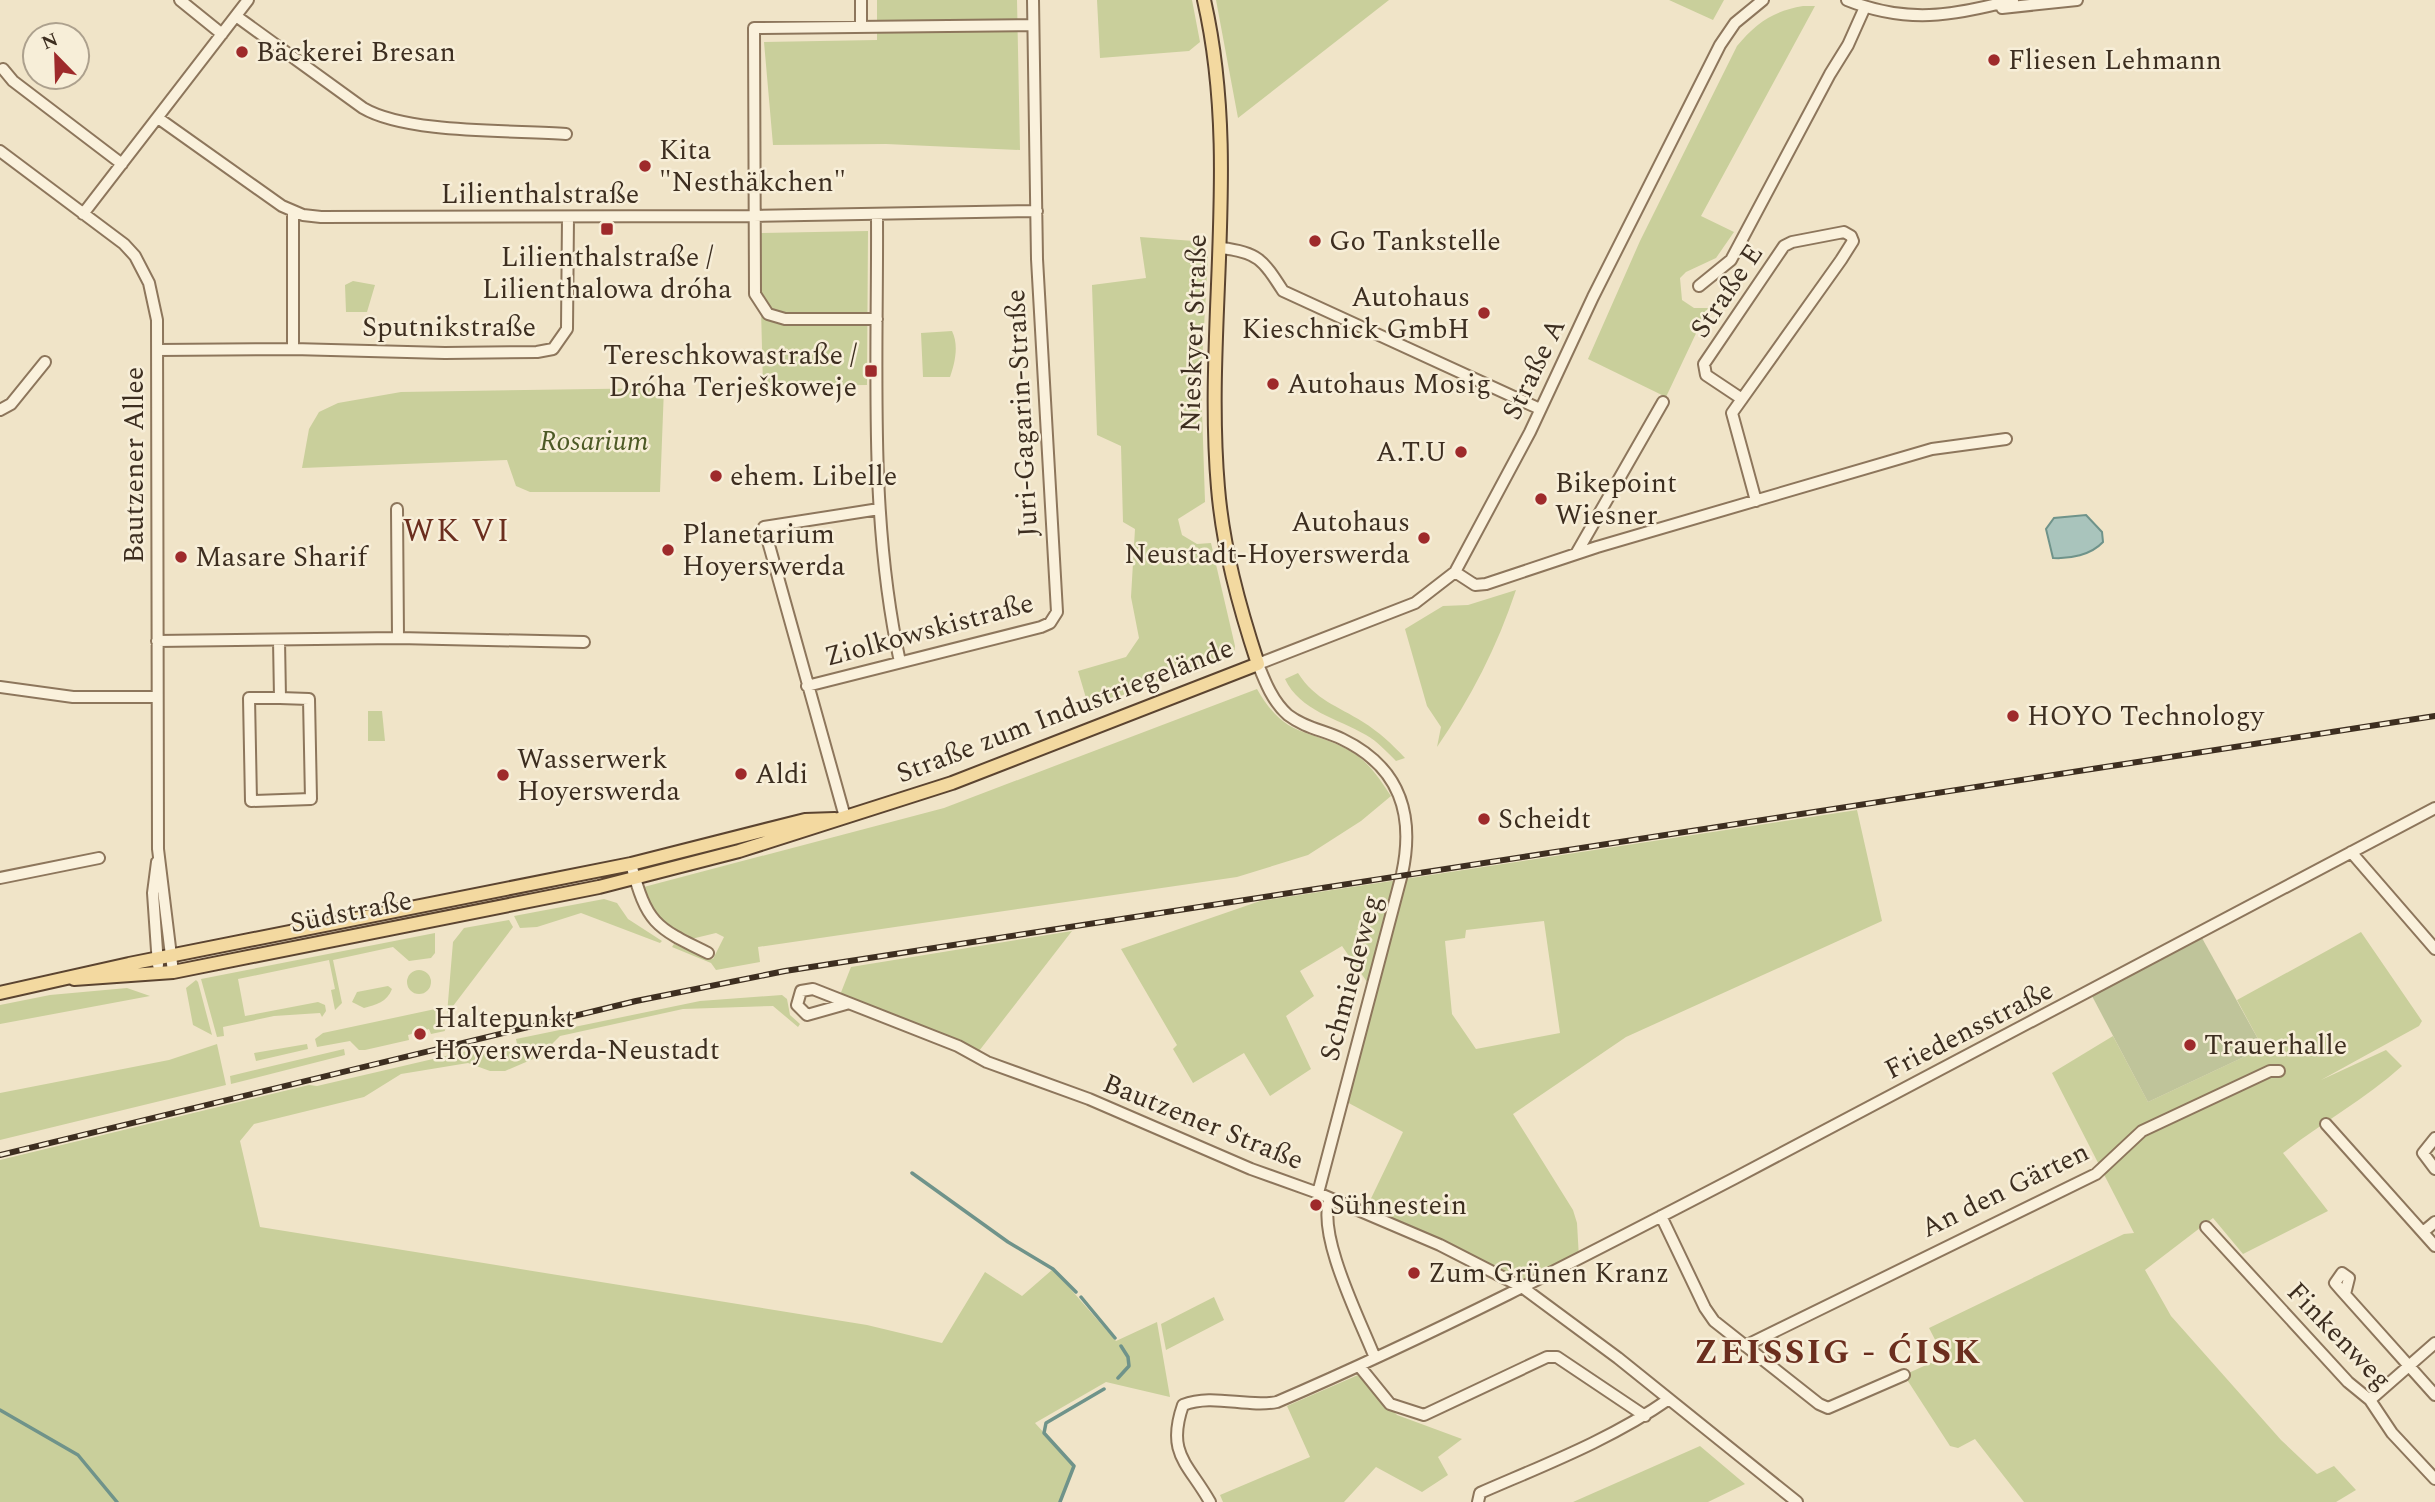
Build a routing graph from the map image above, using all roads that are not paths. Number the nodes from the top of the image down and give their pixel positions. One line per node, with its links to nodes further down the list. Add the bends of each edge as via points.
1 (180, 0): 15 (street)
2 (248, 0): 12 (street)
3 (861, 0): 13 (street)
4 (1034, 0): 14 (street, Juri-Gagarin-Straße)
5 (1204, 0): 27 (main road, Nieskyer Straße, via 1218,82)
6 (1763, 0): 35 (street, Straße A, via 1735,23 1720,44)
7 (1847, 0): 10 (street)
8 (2012, 0): 11 (street)
9 (2077, 0): 11 (street)
10 (1865, 8): 11 (street, via 1921,17); 28 (street, Straße E, via 1731,260)
11 (1982, 8)
12 (236, 16): 15 (street); 18 (street, via 358,105 384,118)
13 (861, 25): 14 (street); 25 (street, via 754,28)
14 (1033, 25): 21 (street, Juri-Gagarin-Straße)
15 (222, 34): 17 (street)
16 (3, 69): 20 (street)
17 (158, 118): 20 (street); 22 (street, Lilienthalstraße)
18 (566, 134)
19 (0, 151): 23 (street, Bautzener Allee)
20 (122, 164): 23 (street)
21 (1037, 211): 24 (street, Lilienthalstraße); 43 (street, Juri-Gagarin-Straße)
22 (293, 212): 26 (street, Lilienthalstraße, via 333,218); 30 (street)
23 (83, 215): 31 (street, Bautzener Allee, via 124,244 144,271 155,299)
24 (877, 215): 25 (street, Lilienthalstraße); 29 (street)
25 (754, 216): 26 (street, Lilienthalstraße); 29 (street, via 755,294 768,314 785,320)
26 (568, 217): 30 (street, Sputnikstraße, via 566,328 553,349 457,353)
27 (1221, 248): 35 (street, via 1254,254 1283,291); 49 (main road, Nieskyer Straße, via 1214,400 1218,491 1232,575)
28 (1699, 286)
29 (877, 320): 40 (street)
30 (293, 349): 31 (street, Sputnikstraße)
31 (157, 350): 46 (street, Bautzener Allee)
32 (45, 362): 36 (street)
33 (1742, 399): 33 (street, Straße E, via 1841,260 1853,241 1851,236 1844,232 1784,246 1704,364 1706,375); 38 (street, Straße E, via 1731,413 1732,422)
34 (1663, 402): 41 (street)
35 (1540, 409): 42 (street, Straße A)
36 (0, 410)
37 (2006, 439): 38 (street, via 1932,449)
38 (1756, 502): 41 (street)
39 (397, 509): 44 (street)
40 (879, 509): 48 (street); 50 (street, Ziolkowskistraße, via 764,527)
41 (1576, 554): 42 (street, via 1486,584 1475,585)
42 (1455, 572): 49 (street, Straße A, via 1415,603)
43 (1057, 612): 48 (street, Ziolkowskistraße, via 1041,627)
44 (398, 638): 45 (street); 47 (street)
45 (279, 640): 46 (street); 53 (street)
46 (157, 641): 52 (street, Bautzener Allee)
47 (584, 642)
48 (900, 662): 50 (street, Ziolkowskistraße)
49 (1258, 664): 54 (street, Straße zum Industriegelände, via 1286,713 1308,728 1352,745); 56 (main road, Straße zum Industriegelände, via 952,783)
50 (807, 686): 56 (street, Ziolkowskistraße)
51 (0, 687): 52 (street, via 65,697)
52 (156, 698): 57 (street, Bautzener Allee)
53 (280, 698): 53 (street, via 249,698 251,801 310,799 309,699)
54 (1389, 776): 75 (street, Schmiedeweg, via 1407,818 1405,860)
55 (2435, 808): 58 (street, Friedensstraße)
56 (841, 818): 60 (main road, Straße zum Industriegelände, via 805,820)
57 (158, 849): 64 (street, Bautzener Allee); 65 (street, Bautzener Allee, via 153,893)
58 (2351, 852): 62 (street); 77 (street, Friedensstraße)
59 (99, 858): 61 (street)
60 (633, 871): 63 (street, via 647,914 658,926); 64 (main road, Südstraße); 66 (main road, Südstraße)
61 (0, 878)
62 (2435, 949)
63 (708, 953)
64 (171, 956): 65 (main road, Südstraße); 66 (street, Bautzener Allee)
65 (157, 958): 67 (street, Bautzener Allee); 68 (main road, Südstraße)
66 (173, 972): 67 (main road, Südstraße)
67 (160, 974): 68 (main road, Südstraße)
68 (74, 979): 69 (main road, Südstraße)
69 (0, 993)
70 (846, 1004): 75 (street, Bautzener Straße)
71 (2279, 1071): 85 (street, An den Gärten, via 2270,1071 2142,1131 2096,1174)
72 (2326, 1124): 80 (street)
73 (2435, 1138): 74 (street, via 2423,1153)
74 (2435, 1169)
75 (1318, 1193): 76 (street, Bautzener Straße)
76 (1330, 1199): 82 (street, Bautzener Straße, via 1440,1245); 86 (street, via 1326,1208 1330,1236)
77 (1661, 1216): 82 (street, Friedensstraße); 85 (street, via 1705,1308)
78 (2435, 1222): 80 (street)
79 (2206, 1227): 92 (street, Finkenweg, via 2347,1382)
80 (2423, 1233): 81 (street)
81 (2435, 1246)
82 (1522, 1287): 86 (street, Friedensstraße); 91 (street, Bautzener Straße)
83 (2345, 1294): 88 (street)
84 (2435, 1343): 88 (street)
85 (1745, 1346): 89 (street, via 1828,1408)
86 (1375, 1358): 87 (street, Friedensstraße)
87 (1360, 1367): 93 (street, via 1395,1407 1424,1415 1552,1356); 95 (street, Friedensstraße, via 1264,1405 1219,1400 1183,1405 1175,1446)
88 (2409, 1367): 90 (street); 92 (street)
89 (1904, 1375)
90 (2435, 1395)
91 (1668, 1399): 93 (street); 97 (street, Bautzener Straße)
92 (2370, 1400): 94 (street, Finkenweg, via 2392,1433)
93 (1645, 1416): 96 (street, via 1480,1493)
94 (2435, 1479)
95 (1210, 1502)
96 (1478, 1502)
97 (1797, 1502)

